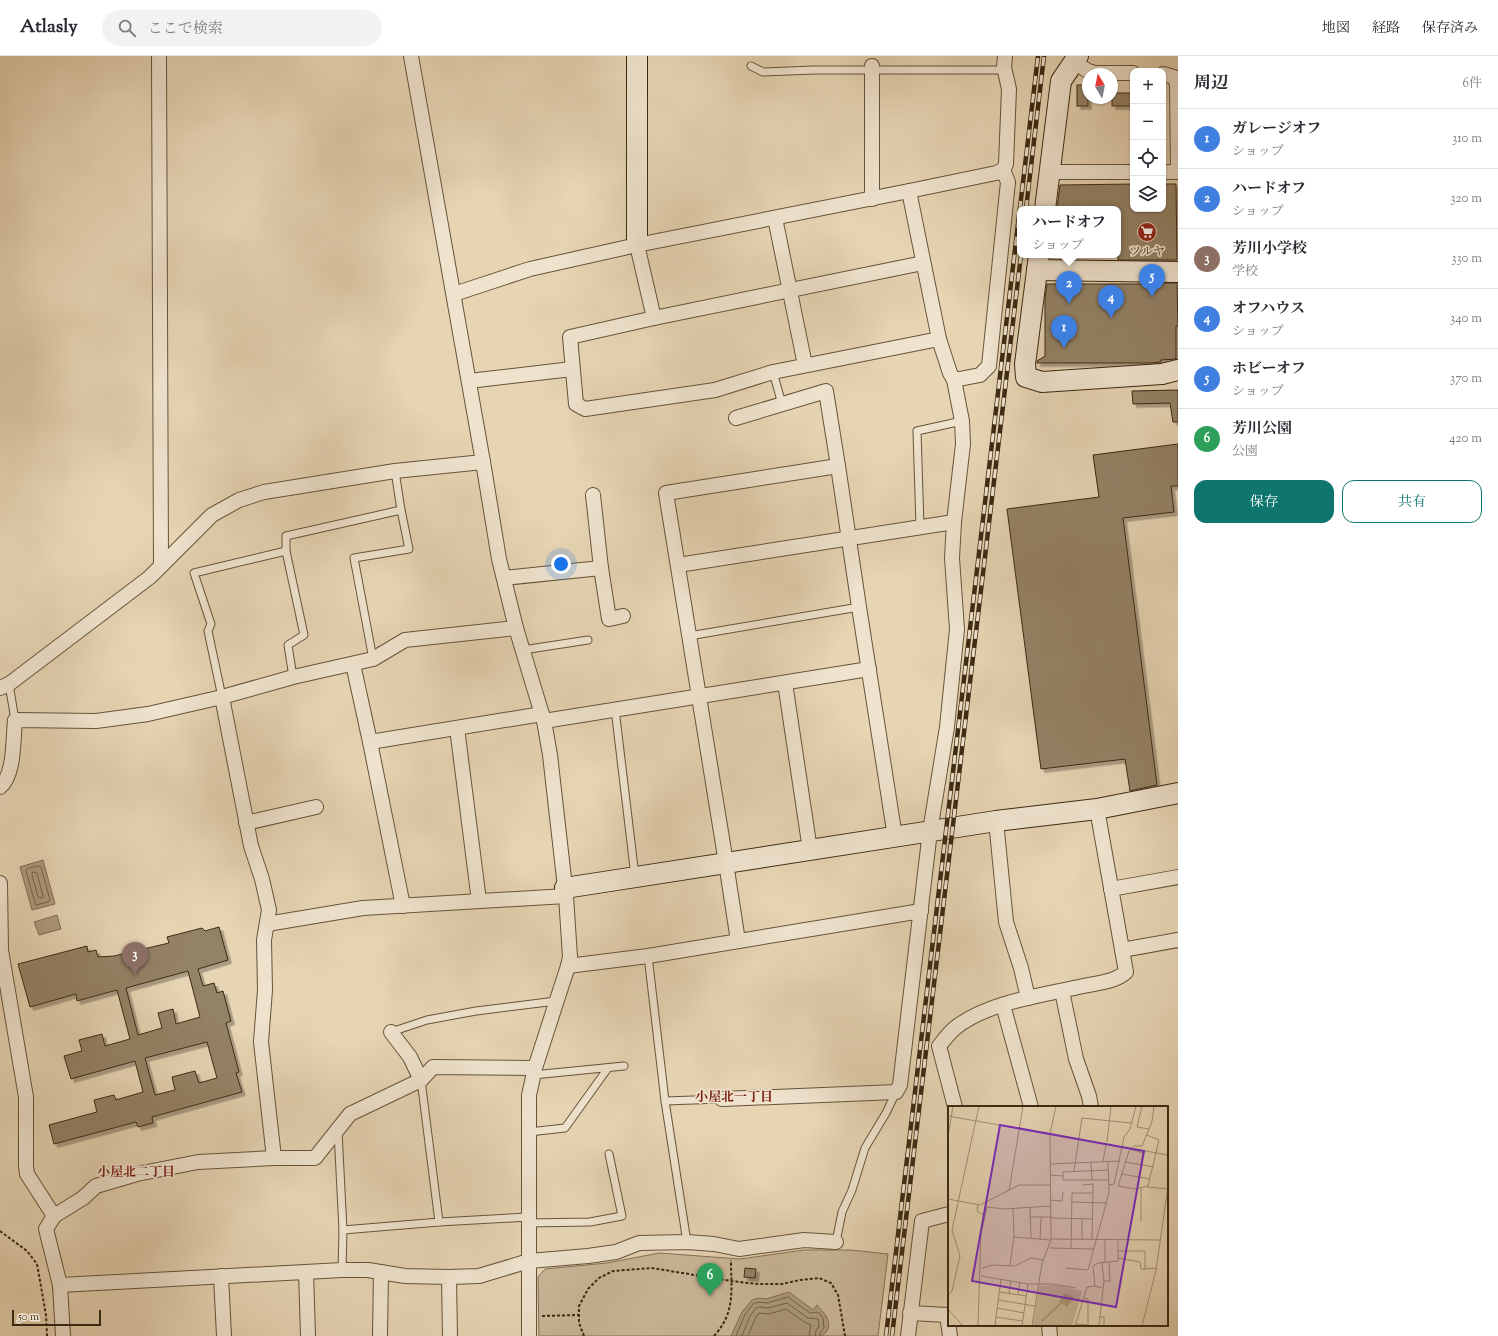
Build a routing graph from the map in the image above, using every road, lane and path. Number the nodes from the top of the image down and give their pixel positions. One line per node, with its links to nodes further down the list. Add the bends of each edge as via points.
1 (159, 56): 45 (street)
2 (411, 56): 24 (street)
3 (637, 56): 19 (street)
4 (1076, 59): 8 (street, via 1088,71 1095,73); 11 (street, via 1060,81)
5 (1005, 63): 7 (lane); 10 (street, via 1009,89 1006,164)
6 (751, 66): 7 (lane, via 763,72)
7 (872, 68): 16 (street)
8 (1130, 73)
9 (1166, 75): 14 (street, via 1174,77 1177,84)
10 (1003, 170): 15 (street); 31 (street, via 1008,182 989,366 980,375)
11 (1049, 172): 12 (street); 17 (street)
12 (1130, 172)
13 (1166, 172): 14 (street)
14 (1178, 172)
15 (909, 191): 16 (street); 20 (street)
16 (872, 199): 18 (street)
17 (1045, 206)
18 (776, 218): 19 (street); 23 (street)
19 (638, 245): 24 (street, via 530,269); 25 (street)
20 (923, 263): 23 (street); 26 (street)
21 (1038, 263): 22 (street); 29 (street, via 1025,364 1026,377 1042,382 1162,374)
22 (1178, 272)
23 (791, 291): 25 (street); 27 (street)
24 (454, 294): 32 (street)
25 (654, 318): 28 (street, via 570,337)
26 (939, 339): 27 (street); 31 (street)
27 (805, 365): 30 (street)
28 (572, 370): 30 (street, via 576,404 585,409 715,390); 32 (street)
29 (1178, 370)
30 (773, 372): 33 (lane)
31 (954, 380): 35 (street)
32 (469, 381): 36 (street)
33 (782, 404): 34 (street); 37 (street, via 826,391)
34 (736, 418)
35 (962, 421): 41 (street, via 963,444); 42 (lane, via 917,431)
36 (483, 462): 38 (street); 48 (street)
37 (838, 466): 43 (street); 46 (street, via 666,493)
38 (395, 471): 40 (lane); 45 (street, via 264,492 239,500 212,515)
39 (593, 496): 47 (street)
40 (401, 510): 44 (lane, via 286,536); 55 (lane, via 409,548 354,558)
41 (954, 522): 42 (street); 74 (street, via 952,558 957,629 947,727)
42 (920, 527): 43 (street)
43 (849, 538): 46 (street); 49 (street)
44 (286, 551): 58 (lane, via 304,635 288,645); 62 (lane, via 194,573 211,624 208,631)
45 (161, 564): 60 (street, via 150,577)
46 (678, 565): 52 (street)
47 (601, 568): 48 (street); 50 (street, via 609,619)
48 (504, 578): 51 (street)
49 (859, 607): 52 (lane); 57 (street)
50 (623, 616)
51 (516, 628): 54 (street); 55 (street, via 405,640)
52 (689, 636): 61 (street)
53 (588, 640): 54 (lane)
54 (523, 650): 64 (street)
55 (373, 659): 56 (street)
56 (353, 664): 58 (street); 67 (street)
57 (869, 669): 59 (street); 75 (street)
58 (292, 677): 62 (street)
59 (785, 683): 61 (street); 76 (street)
60 (4, 686): 65 (lane)
61 (700, 695): 63 (street); 77 (street)
62 (222, 697): 65 (street, via 148,714 96,720); 73 (street)
63 (615, 709): 64 (street); 79 (lane)
64 (543, 717): 66 (street); 82 (street)
65 (15, 720): 68 (street, via 10,768 6,782)
66 (457, 728): 67 (street); 83 (street)
67 (370, 742): 84 (street)
68 (0, 787)
69 (1178, 793): 71 (street)
70 (316, 807): 73 (street)
71 (1097, 809): 72 (street); 81 (street)
72 (996, 821): 74 (street); 93 (street, via 1006,922)
73 (246, 823): 86 (street, via 269,910)
74 (930, 831): 75 (street); 85 (street)
75 (895, 837): 76 (street)
76 (810, 850): 77 (street)
77 (726, 863): 79 (street); 87 (street)
78 (1178, 877): 81 (street)
79 (635, 878): 82 (street)
80 (0, 883): 112 (street, via 2,950 26,1098 26,1166 28,1174)
81 (1111, 889): 89 (street)
82 (566, 892): 83 (street); 91 (street, via 570,957)
83 (479, 901): 84 (street)
84 (403, 906): 86 (street, via 363,908)
85 (921, 911): 87 (street); 101 (street, via 900,1085)
86 (267, 924): 110 (street, via 264,940 265,990 260,1042)
87 (738, 940): 90 (street)
88 (1178, 940): 89 (street)
89 (1122, 950): 92 (street, via 1126,972 1120,977)
90 (648, 956): 91 (street); 103 (lane)
91 (568, 966): 94 (street)
92 (1062, 991): 93 (street); 106 (street, via 1076,1059)
93 (1028, 998): 95 (street)
94 (556, 1001): 96 (lane, via 427,1020); 99 (street)
95 (1003, 1005): 104 (street, via 972,1016 954,1028 939,1046); 105 (street)
96 (391, 1032): 100 (street, via 410,1057)
97 (624, 1066): 98 (lane)
98 (608, 1068): 99 (lane); 108 (lane, via 565,1128)
99 (534, 1072): 100 (street, via 433,1067); 108 (street, via 529,1095)
100 (421, 1080): 107 (street, via 350,1114); 114 (lane)
101 (896, 1092): 102 (street); 118 (lane, via 865,1148 842,1212)
102 (722, 1099): 103 (lane)
103 (665, 1101): 117 (lane)
104 (955, 1106)
105 (1031, 1106)
106 (1091, 1106)
107 (338, 1131): 110 (street, via 315,1158); 115 (lane)
108 (528, 1132): 113 (street)
109 (609, 1154): 113 (lane, via 622,1216 590,1222)
110 (274, 1158): 112 (street, via 198,1162 137,1174 96,1186 83,1198)
111 (948, 1214): 128 (street, via 922,1221)
112 (54, 1216): 127 (street, via 46,1229)
113 (528, 1220): 114 (lane); 120 (street)
114 (438, 1222): 115 (lane)
115 (343, 1230): 121 (lane)
116 (0, 1231): 134 (path, via 28,1251 37,1264 46,1314)
117 (687, 1242): 118 (street, via 740,1249 804,1240); 120 (street, via 639,1243 616,1252)
118 (836, 1242)
119 (732, 1256): 126 (path)
120 (529, 1261): 125 (street, via 479,1276); 140 (street)
121 (342, 1270): 122 (street); 123 (street)
122 (306, 1272): 124 (street); 137 (street)
123 (381, 1272): 125 (street, via 405,1276); 138 (street)
124 (221, 1276): 127 (street); 136 (street)
125 (449, 1277): 139 (street)
126 (731, 1281): 129 (path, via 652,1268 613,1271 599,1278 588,1289 579,1306); 142 (path, via 732,1300 728,1314); 143 (path, via 782,1284 818,1278 831,1283 838,1295)
127 (60, 1285): 135 (street)
128 (910, 1313): 131 (street, via 947,1315); 144 (street)
129 (579, 1315): 130 (path); 141 (path, via 579,1324)
130 (544, 1316)
131 (948, 1322)
132 (949, 1326): 145 (street)
133 (1049, 1326): 146 (street)
134 (47, 1336)
135 (63, 1336)
136 (224, 1336)
137 (308, 1336)
138 (380, 1336)
139 (450, 1336)
140 (529, 1336)
141 (584, 1336)
142 (714, 1336)
143 (845, 1336)
144 (908, 1336)
145 (950, 1336)
146 (1050, 1336)

